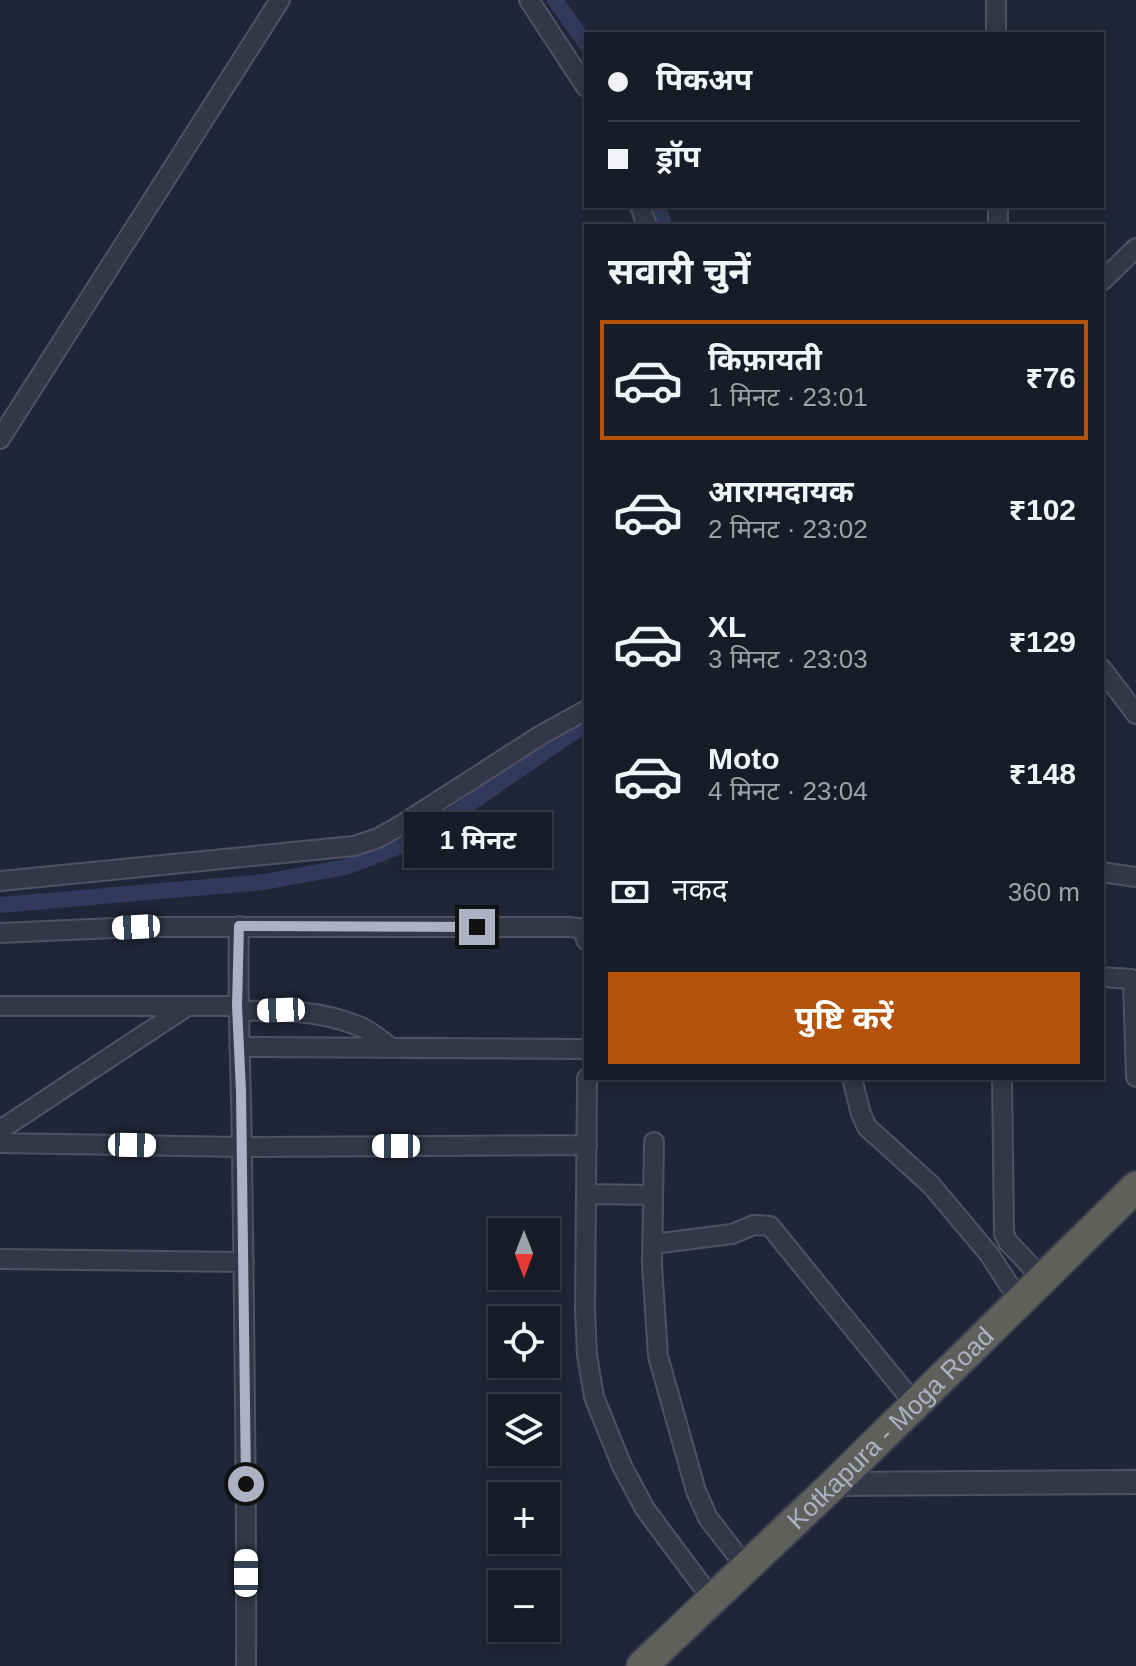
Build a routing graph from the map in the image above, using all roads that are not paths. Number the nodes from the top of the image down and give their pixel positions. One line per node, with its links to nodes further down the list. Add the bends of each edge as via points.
1 (280, 0): 8 (street)
2 (529, 0): 5 (street)
3 (996, 0): 4 (street)
4 (996, 32)
5 (584, 84)
6 (1136, 248): 7 (street)
7 (1104, 279)
8 (0, 439)
9 (1104, 672): 11 (street)
10 (584, 711): 14 (street, via 401,825 354,846)
11 (1136, 714)
12 (1104, 872): 13 (street)
13 (1136, 877)
14 (0, 881)
15 (239, 926): 16 (street, via 569,927); 17 (street); 21 (street)
16 (584, 932)
17 (0, 933)
18 (1104, 977): 25 (street, via 1133,983)
19 (0, 1006): 20 (street)
20 (186, 1007): 21 (street); 29 (street)
21 (237, 1008): 22 (street); 23 (street, via 332,1018 364,1028)
22 (239, 1047): 23 (street); 33 (street)
23 (392, 1048): 24 (street)
24 (584, 1049)
25 (1136, 1077)
26 (587, 1080): 32 (street)
27 (852, 1080): 41 (street, via 867,1127 931,1185 989,1254)
28 (1002, 1080): 40 (street, via 1004,1234)
29 (0, 1130)
30 (654, 1142): 36 (street)
31 (0, 1143): 33 (street)
32 (587, 1145): 33 (street); 35 (street)
33 (242, 1147): 39 (street)
34 (1136, 1187): 40 (highway, Kotkapura - Moga Road)
35 (586, 1194): 36 (street); 46 (street, via 585,1310 594,1397 645,1509)
36 (653, 1195): 37 (street)
37 (653, 1244): 42 (street, via 770,1226); 45 (street, via 658,1356 678,1432 708,1518)
38 (0, 1259): 39 (street)
39 (244, 1262): 47 (street)
40 (1042, 1278): 41 (highway, Kotkapura - Moga Road)
41 (1019, 1300): 42 (highway, Kotkapura - Moga Road)
42 (914, 1403): 44 (highway, Kotkapura - Moga Road)
43 (1136, 1482): 44 (street)
44 (834, 1484): 45 (highway, Kotkapura - Moga Road)
45 (746, 1567): 46 (highway, Kotkapura - Moga Road)
46 (712, 1599): 48 (highway, Kotkapura - Moga Road)
47 (246, 1666)
48 (642, 1666)

